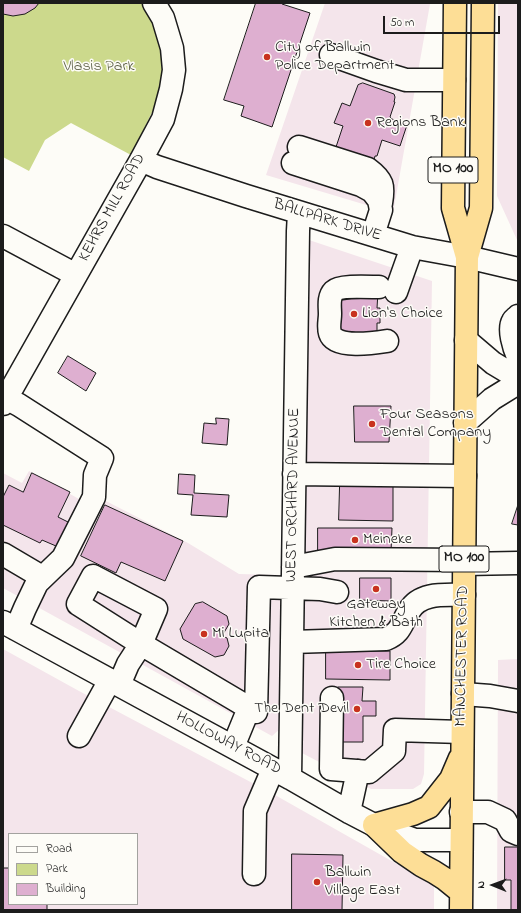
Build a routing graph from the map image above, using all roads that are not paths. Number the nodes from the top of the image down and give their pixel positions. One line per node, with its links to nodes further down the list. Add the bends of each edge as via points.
1 (154, 3): 7 (street, KEHRS MILL ROAD, via 163,18 170,40 174,70 172,89 163,118)
2 (455, 3): 5 (highway, MANCHESTER ROAD / MO 100)
3 (483, 3): 12 (highway, MANCHESTER ROAD / MO 100, via 481,208)
4 (331, 56): 5 (street, via 406,80)
5 (454, 80): 12 (highway, MANCHESTER ROAD / MO 100, via 453,208)
6 (296, 155): 9 (street, via 372,191 379,200 380,210)
7 (141, 160): 8 (street, BALLPARK DRIVE); 14 (street, KEHRS MILL ROAD)
8 (300, 213): 9 (street, BALLPARK DRIVE); 23 (street, WEST ORCHARD AVENUE)
9 (373, 235): 11 (street, BALLPARK DRIVE)
10 (3, 236): 14 (street)
11 (412, 247): 12 (street, BALLPARK DRIVE); 17 (street, via 388,289 341,287 334,290 330,298 330,332 333,339 342,343 368,344)
12 (467, 258): 13 (street, BALLPARK DRIVE); 16 (highway, MANCHESTER ROAD / MO 100)
13 (518, 269)
14 (76, 275): 21 (street, KEHRS MILL ROAD)
15 (518, 316): 18 (street, via 513,321 511,330)
16 (466, 340): 19 (street); 22 (highway, MANCHESTER ROAD / MO 100)
17 (386, 341)
18 (516, 347)
19 (518, 378)
20 (518, 383): 22 (street, via 492,399)
21 (4, 401): 29 (street, via 19,405 102,458 95,475 94,498 63,558)
22 (465, 423): 24 (highway, MANCHESTER ROAD / MO 100)
23 (294, 474): 24 (street); 28 (street, WEST ORCHARD AVENUE)
24 (465, 476): 26 (highway, MANCHESTER ROAD / MO 100)
25 (3, 554): 29 (street)
26 (464, 562): 27 (street); 28 (street, via 335,559); 32 (highway, MANCHESTER ROAD / MO 100)
27 (518, 563)
28 (293, 567): 30 (street, WEST ORCHARD AVENUE)
29 (42, 577): 33 (street, via 24,608)
30 (293, 588): 31 (street); 34 (street, WEST ORCHARD AVENUE); 39 (street, via 258,587 256,712)
31 (337, 592)
32 (464, 595): 34 (street, via 438,594 426,597 410,610 402,627 394,636 386,639); 36 (highway, MANCHESTER ROAD / MO 100)
33 (9, 626): 35 (street, HOLLOWAY ROAD)
34 (292, 642): 45 (street, WEST ORCHARD AVENUE)
35 (114, 682): 39 (street, via 141,644); 41 (street); 42 (street, HOLLOWAY ROAD)
36 (463, 694): 38 (street); 40 (highway, MANCHESTER ROAD / MO 100)
37 (332, 698): 44 (street, via 331,769)
38 (518, 701)
39 (249, 708): 42 (street)
40 (462, 732): 43 (highway, MANCHESTER ROAD / MO 100); 44 (street, via 395,730 394,752 369,772)
41 (79, 736)
42 (233, 747): 45 (street, HOLLOWAY ROAD)
43 (462, 755): 47 (highway, MANCHESTER ROAD / MO 100); 48 (highway, via 450,780 429,807)
44 (358, 771): 46 (street)
45 (281, 773): 46 (street, HOLLOWAY ROAD); 51 (street, via 255,811)
46 (349, 812): 48 (street, HOLLOWAY ROAD)
47 (461, 812): 49 (street, via 488,812 506,820 511,832); 50 (highway, MANCHESTER ROAD / MO 100)
48 (374, 825): 50 (street, HOLLOWAY ROAD, via 415,840); 52 (highway, via 402,852 440,875)
49 (518, 834)
50 (461, 840): 52 (highway, MANCHESTER ROAD / MO 100)
51 (254, 874)
52 (461, 901)

